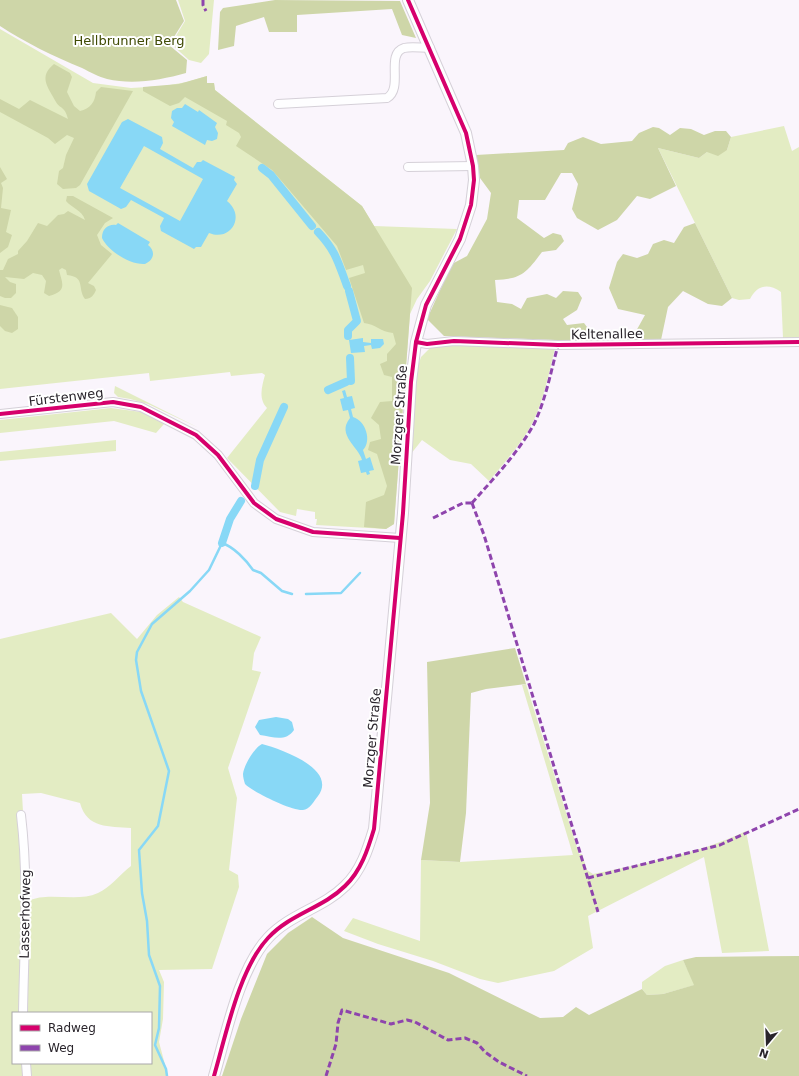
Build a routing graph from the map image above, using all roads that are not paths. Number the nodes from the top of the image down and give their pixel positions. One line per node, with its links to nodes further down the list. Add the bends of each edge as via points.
1 (408, 0): 2 (street, Morzger Straße)
2 (430, 48): 3 (street, via 406,48 398,53 394,90 388,98); 4 (street, Morzger Straße, via 466,133)
3 (278, 104)
4 (473, 166): 5 (street); 6 (street, Morzger Straße, via 473,197 468,219 426,305)
5 (408, 167)
6 (416, 342): 7 (street, Keltenallee, via 558,345); 9 (street, Morzger Straße)
7 (799, 342)
8 (0, 414): 9 (street, Fürstenweg, via 113,402 141,407 196,435 218,455 254,503 276,519 314,532)
9 (400, 538): 14 (street, Morzger Straße, via 376,812 368,848 358,869 345,886 284,923 259,949 237,1001)
10 (21, 815): 11 (street, Lasserhofweg, via 26,854)
11 (24, 1012)
12 (26, 1064): 13 (street)
13 (27, 1076)
14 (214, 1076)

